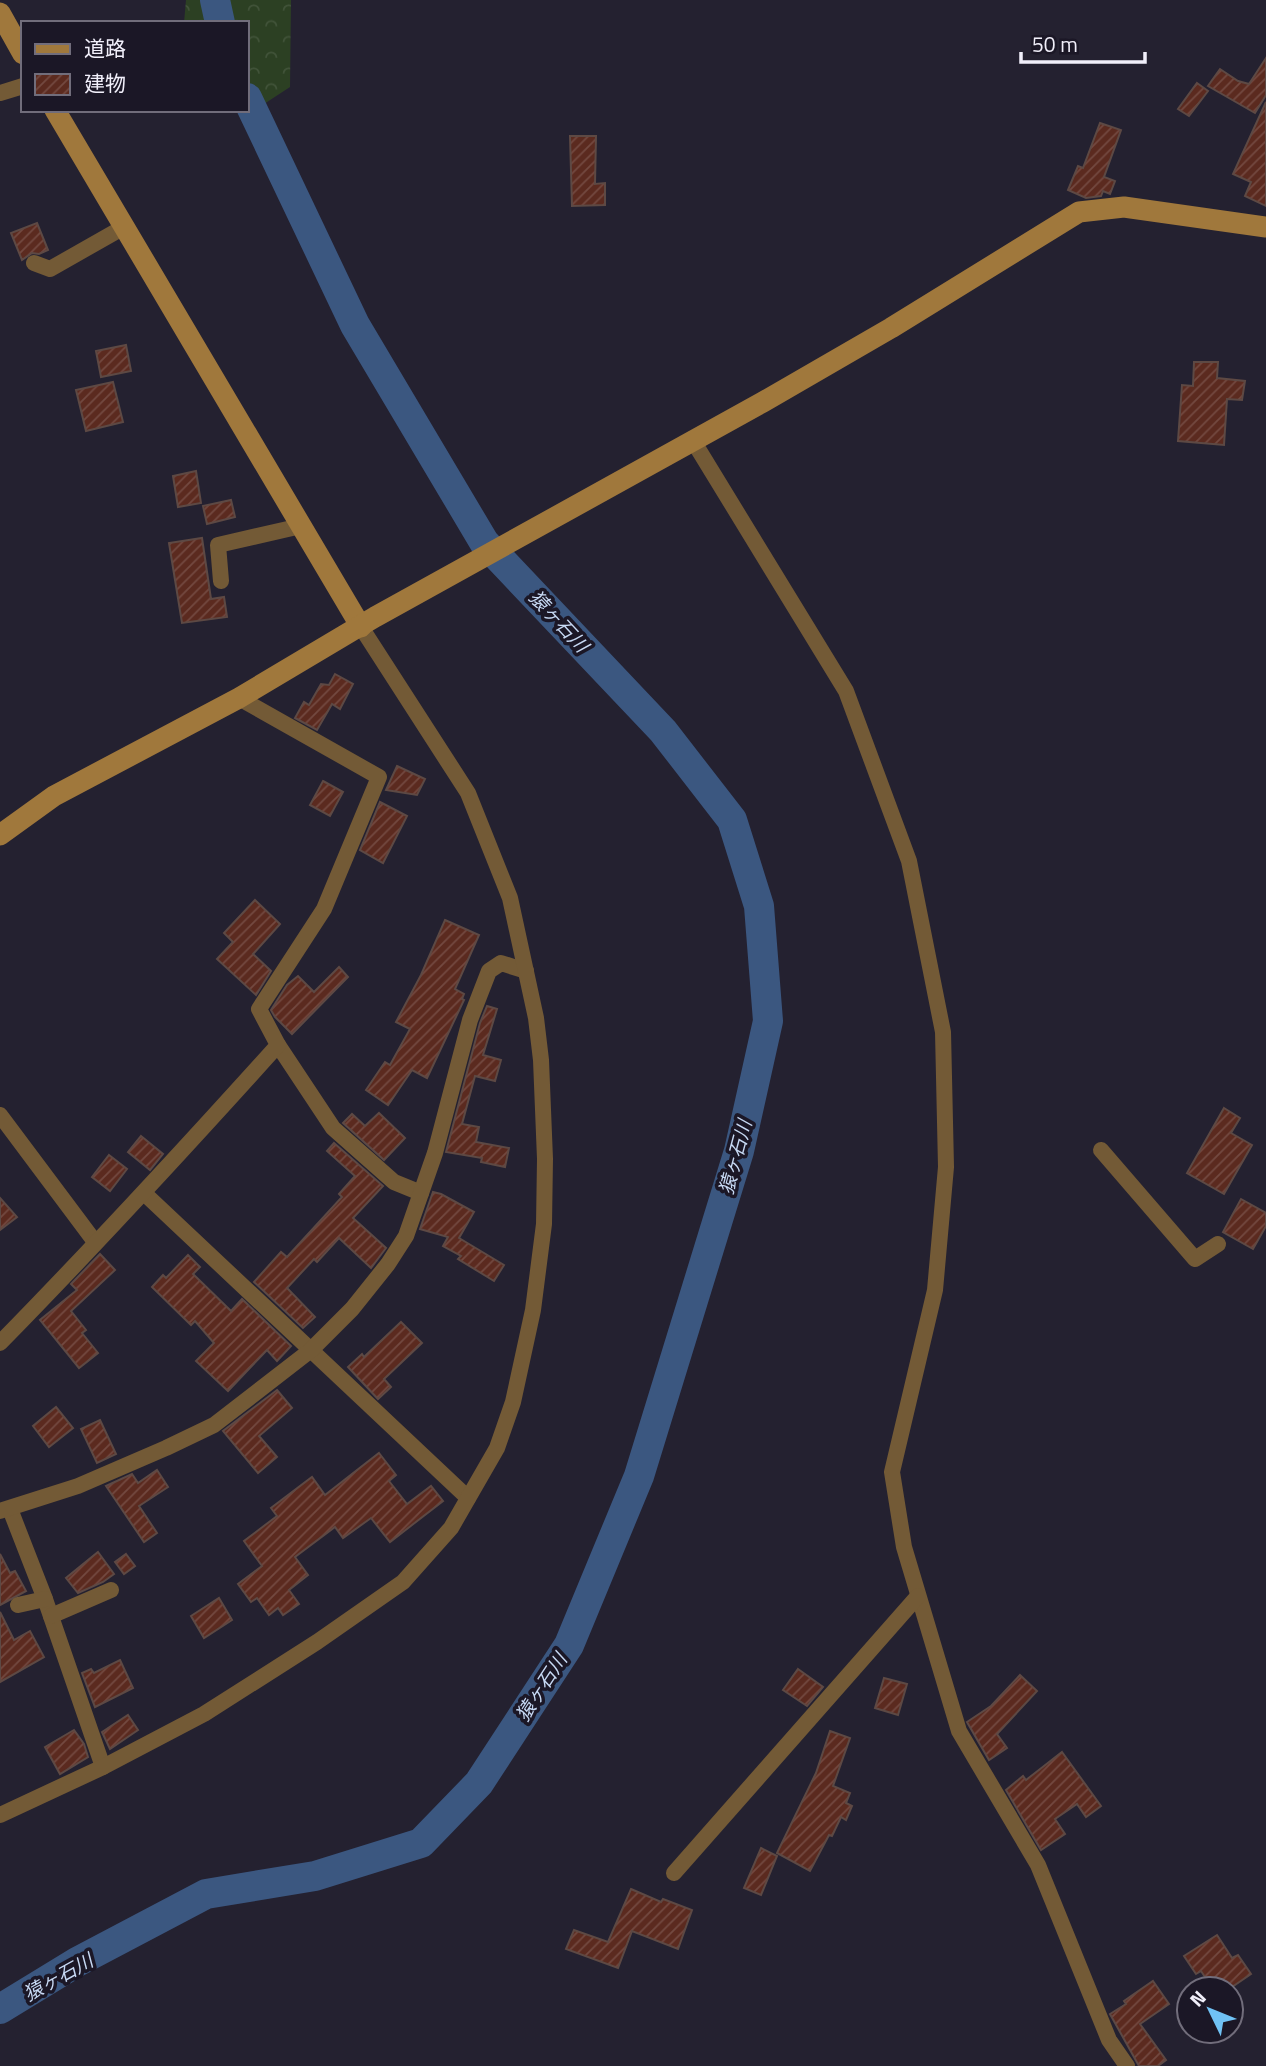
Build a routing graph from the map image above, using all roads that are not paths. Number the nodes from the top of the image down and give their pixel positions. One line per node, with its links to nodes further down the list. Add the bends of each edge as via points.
1 (0, 13): 2 (street)
2 (21, 50)
3 (21, 87): 4 (street)
4 (0, 93)
5 (56, 112): 6 (street)
6 (124, 227): 8 (street, via 50,269); 10 (street)
7 (1266, 227): 9 (street, via 1124,208 1079,212 891,328)
8 (34, 263)
9 (692, 439): 12 (street); 28 (street, via 846,691 909,861 943,1032 946,1167 935,1290 892,1472 904,1547)
10 (301, 526): 11 (street, via 218,545); 12 (street)
11 (221, 581)
12 (368, 622): 13 (street); 15 (street, via 468,793 510,898)
13 (239, 698): 14 (street, via 54,796); 16 (street, via 379,777 324,909 259,1009)
14 (0, 835)
15 (526, 971): 19 (street, via 501,962 489,971 470,1020); 25 (street, via 541,1060 544,1224 533,1310 513,1402 497,1448)
16 (278, 1045): 19 (street, via 333,1128 394,1182); 20 (street)
17 (0, 1115): 21 (street)
18 (1101, 1150): 22 (street, via 1195,1259)
19 (421, 1193): 24 (street, via 406,1236 388,1264)
20 (145, 1194): 21 (street); 24 (street)
21 (95, 1242): 23 (street)
22 (1219, 1244)
23 (0, 1343)
24 (311, 1350): 25 (street); 26 (street, via 214,1424 78,1486)
25 (468, 1498): 32 (street, via 451,1528 402,1582 204,1714)
26 (5, 1510): 29 (street)
27 (111, 1590): 31 (street)
28 (918, 1597): 34 (street); 35 (street, via 960,1731 1038,1865 1109,2040)
29 (45, 1599): 30 (street); 31 (street)
30 (18, 1605)
31 (51, 1616): 32 (street)
32 (103, 1767): 33 (street)
33 (0, 1815)
34 (674, 1873)
35 (1127, 2066)

